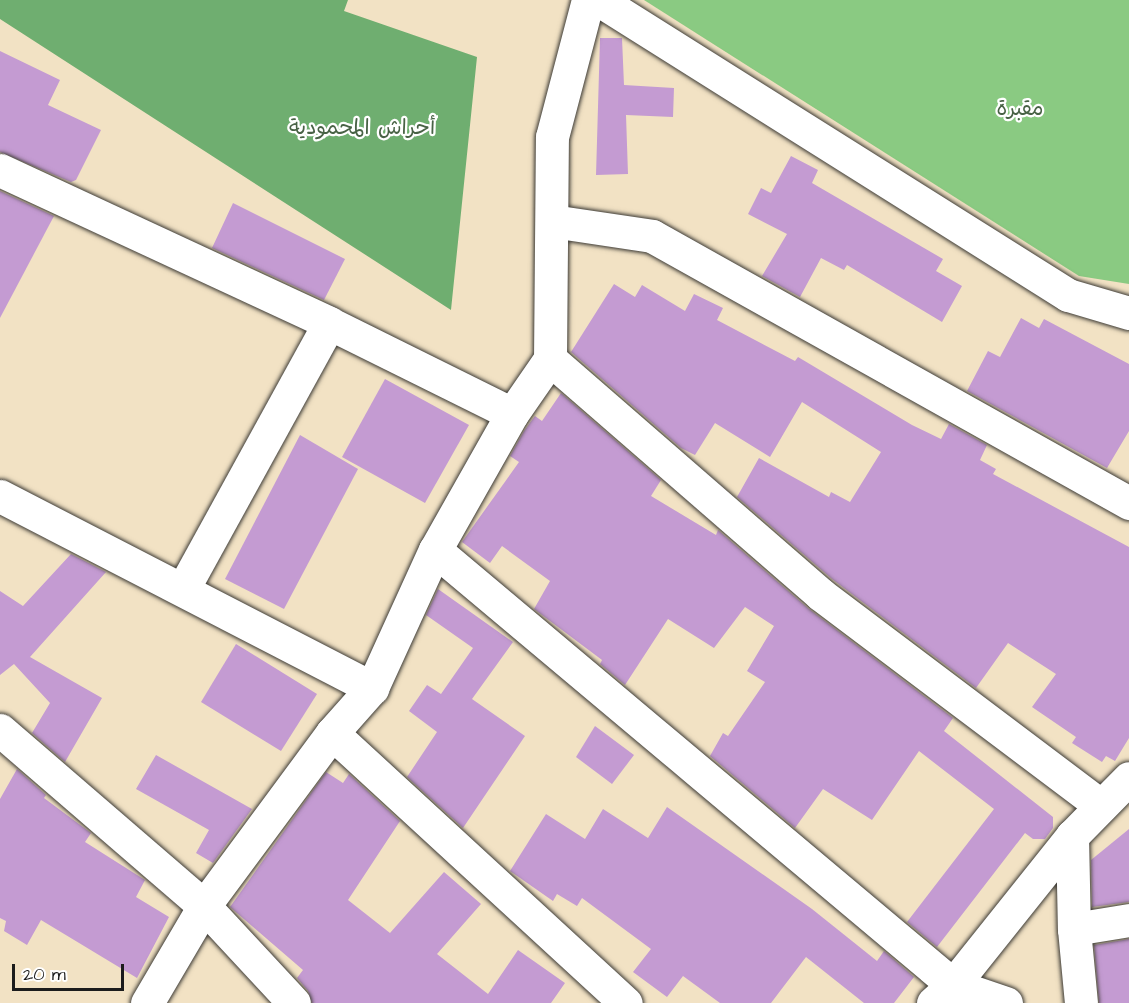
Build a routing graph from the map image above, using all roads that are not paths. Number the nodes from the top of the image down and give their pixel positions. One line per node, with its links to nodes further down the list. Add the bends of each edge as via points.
1 (588, 0): 4 (street, via 552,137)
2 (600, 0): 5 (street, via 1068,295)
3 (0, 170): 6 (street)
4 (552, 221): 7 (street); 10 (street, via 652,236)
5 (1129, 313)
6 (328, 323): 8 (street); 12 (street)
7 (550, 359): 8 (street); 17 (street, via 820,594)
8 (512, 414): 11 (street)
9 (0, 496): 12 (street)
10 (1129, 503)
11 (435, 550): 13 (street); 22 (street)
12 (183, 589): 13 (street)
13 (372, 688): 14 (street)
14 (332, 733): 19 (street); 25 (street)
15 (2, 736): 19 (street)
16 (1129, 778): 17 (street)
17 (1101, 806): 18 (street)
18 (1072, 836): 21 (street); 22 (street)
19 (204, 906): 23 (street); 24 (street)
20 (1129, 920): 21 (street)
21 (1074, 929): 27 (street)
22 (943, 994): 26 (street)
23 (147, 1003)
24 (294, 1003)
25 (626, 1003)
26 (1006, 1003)
27 (1081, 1003)

